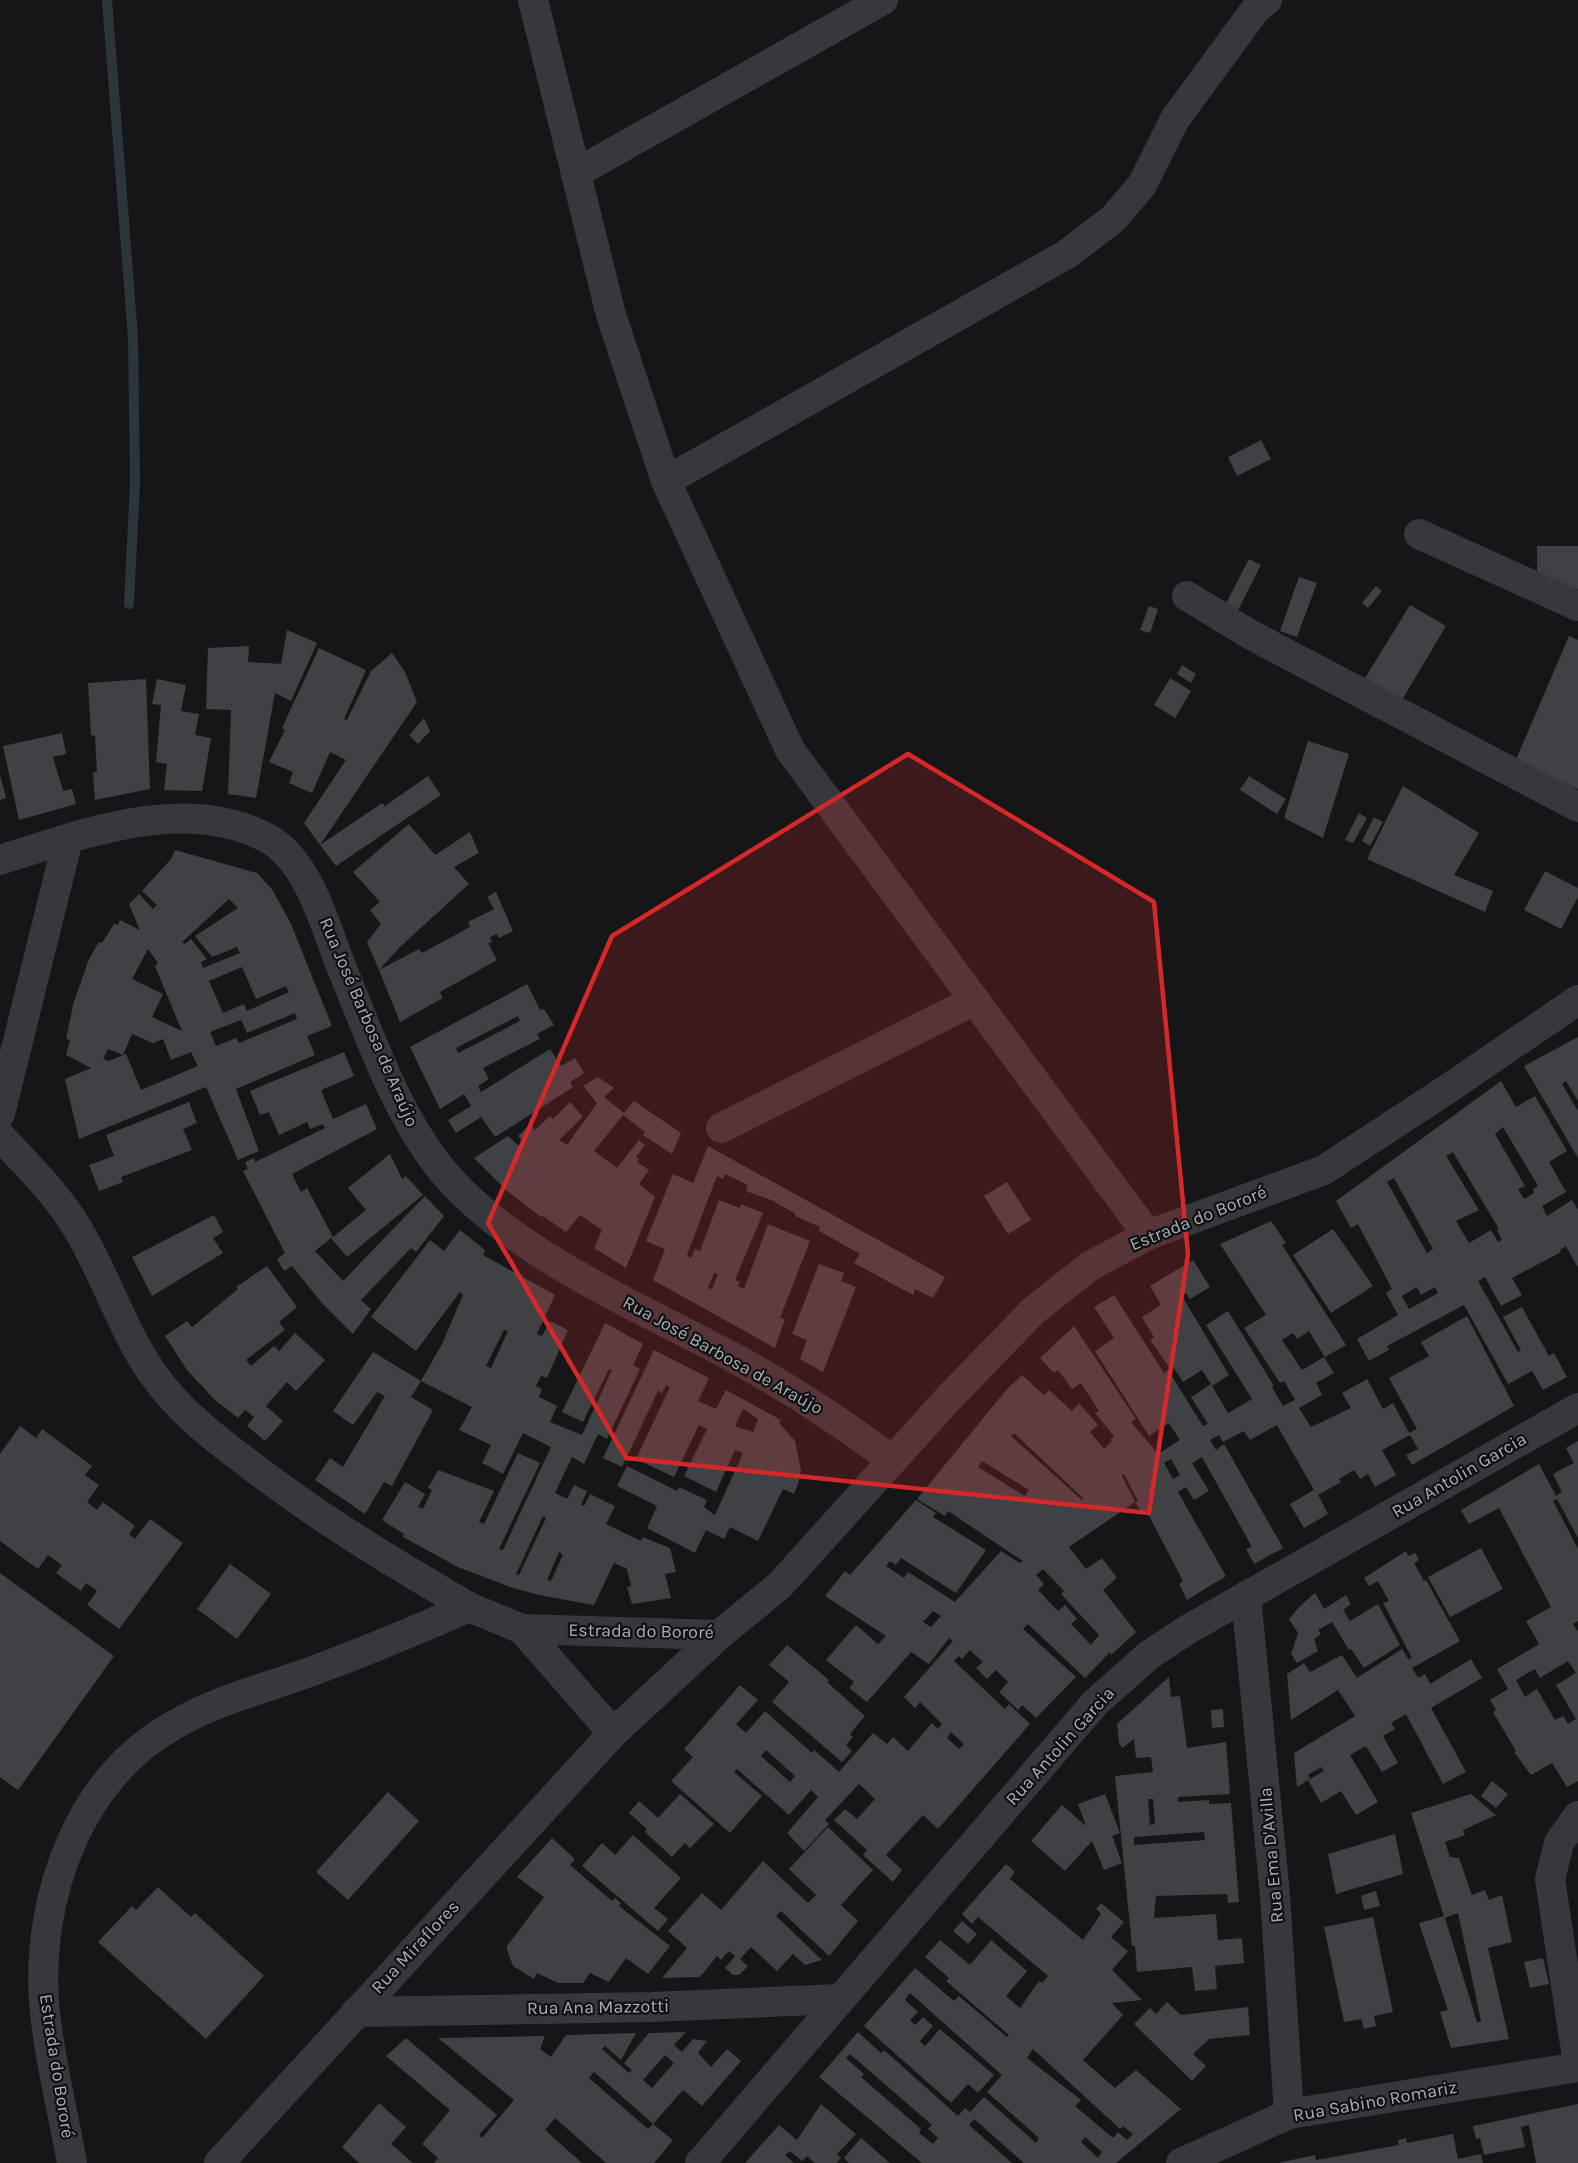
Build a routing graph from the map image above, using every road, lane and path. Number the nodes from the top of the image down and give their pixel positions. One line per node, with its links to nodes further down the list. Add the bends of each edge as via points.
1 (533, 0): 4 (street)
2 (883, 0): 4 (street)
3 (1267, 0): 5 (street, via 1255,10 1175,119 1142,184 1113,219 1066,254)
4 (578, 172): 5 (street, via 611,315)
5 (666, 481): 12 (street, via 790,750)
6 (1419, 534): 8 (street)
7 (1187, 596): 9 (street, via 1251,635)
8 (1578, 606)
9 (1578, 807)
10 (68, 839): 11 (street, Rua José Barbosa de Araújo); 14 (street); 19 (street, Rua José Barbosa de Araújo, via 179,818 251,832 280,846 318,904 407,1118 453,1184 535,1248 791,1390)
11 (0, 860)
12 (975, 1000): 15 (street); 17 (street)
13 (1578, 1000): 17 (street, Estrada do Bororé, via 1324,1170)
14 (0, 1114)
15 (721, 1128)
16 (0, 1136): 21 (street, via 75,1224 137,1349 173,1398 204,1429 345,1534)
17 (1148, 1235): 19 (street, Estrada do Bororé, via 1090,1266 1033,1311)
18 (1578, 1408): 20 (street, Rua Antolin Garcia)
19 (892, 1460): 23 (street, Estrada do Bororé, via 780,1585)
20 (1246, 1596): 26 (street, Rua Antolin Garcia, via 1149,1655 1095,1703); 29 (street, Rua Ema D'Avilla, via 1275,1895)
21 (469, 1607): 22 (street, Estrada do Bororé); 30 (street, Estrada do Bororé, via 173,1725 147,1743 99,1793 67,1850 48,1917 45,1958 44,2003)
22 (522, 1629): 23 (street, Estrada do Bororé); 24 (street)
23 (719, 1635): 24 (street, Rua Miraflores)
24 (613, 1733): 27 (street, Rua Miraflores)
25 (1578, 1816): 28 (street, via 1559,1843 1550,1879)
26 (839, 1999): 27 (street, Rua Ana Mazzotti); 32 (street, Rua Antolin Garcia)
27 (356, 2012): 31 (street, Rua Miraflores)
28 (1578, 2066): 29 (street, Rua Sabino Romariz)
29 (1289, 2114): 33 (street, Rua Sabino Romariz)
30 (72, 2163)
31 (219, 2163)
32 (700, 2163)
33 (1181, 2163)

